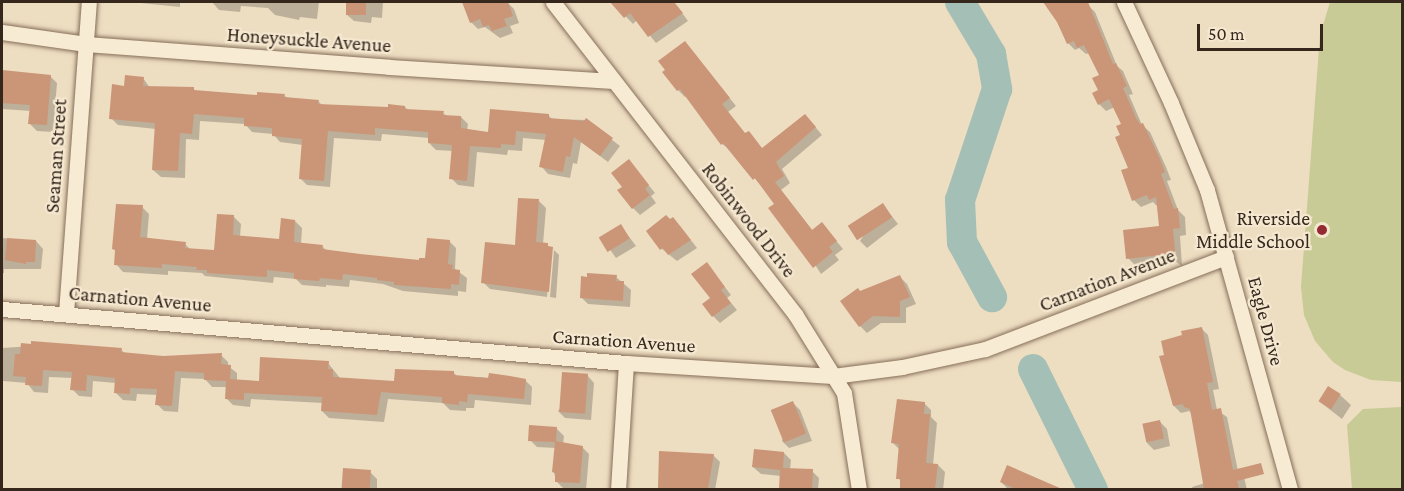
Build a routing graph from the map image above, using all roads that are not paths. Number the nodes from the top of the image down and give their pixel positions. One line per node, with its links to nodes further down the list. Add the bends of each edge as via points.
1 (89, 2): 5 (street, Seaman Street)
2 (553, 2): 6 (street, Robinwood Drive)
3 (1124, 2): 7 (street, Eagle Drive, via 1207,190)
4 (2, 32): 5 (street, Honeysuckle Avenue)
5 (86, 44): 6 (street, Honeysuckle Avenue); 9 (street, Seaman Street)
6 (614, 81): 11 (street, Robinwood Drive, via 795,314)
7 (1226, 257): 11 (street, Carnation Avenue, via 985,349); 14 (street, Eagle Drive)
8 (2, 309): 9 (street, Carnation Avenue)
9 (66, 313): 10 (street, Carnation Avenue)
10 (626, 363): 11 (street, Carnation Avenue); 12 (street)
11 (833, 376): 13 (street, Robinwood Drive, via 844,393)
12 (618, 489)
13 (859, 489)
14 (1290, 489)

